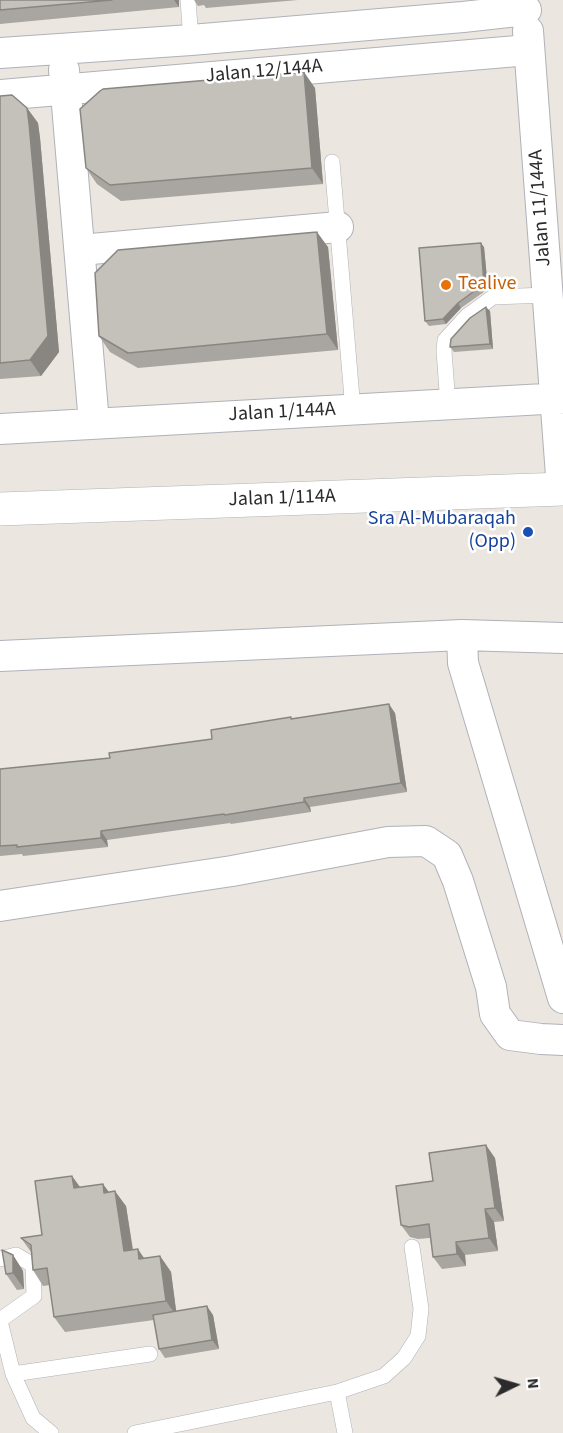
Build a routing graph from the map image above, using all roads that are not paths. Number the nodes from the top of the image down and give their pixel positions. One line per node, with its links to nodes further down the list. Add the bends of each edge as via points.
1 (188, 0): 4 (lane)
2 (526, 5): 3 (street, Jalan 12/144A); 6 (street, Jalan 11/144A)
3 (462, 8): 4 (street, Jalan 12/144A)
4 (191, 40): 5 (street, Jalan 12/144A)
5 (63, 49): 7 (street, Jalan 12/144A); 8 (street)
6 (529, 50): 8 (street, Jalan 12/144A); 13 (street, Jalan 11/144A)
7 (0, 54)
8 (66, 89): 9 (street, Jalan 12/144A); 12 (street)
9 (0, 95)
10 (332, 162): 11 (lane)
11 (338, 227): 12 (street); 16 (lane)
12 (80, 250): 17 (street)
13 (547, 295): 14 (street, Jalan 11/144A); 15 (lane, via 493,297 467,316 445,340)
14 (559, 398): 15 (street, Jalan 1/144A); 19 (street, Jalan 11/144A)
15 (448, 405): 16 (street, Jalan 1/144A)
16 (353, 410): 17 (street, Jalan 1/144A)
17 (94, 423): 18 (street, Jalan 1/144A)
18 (0, 429)
19 (562, 489): 20 (street, Jalan 1/114A)
20 (0, 510)
21 (462, 634): 22 (street); 23 (street); 25 (street, via 463,663)
22 (563, 638)
23 (0, 656)
24 (0, 906): 26 (street, via 232,871 388,842 426,841 447,855 458,881 491,987 495,1014 510,1035)
25 (563, 998)
26 (563, 1040)
27 (412, 1247): 32 (lane, via 422,1309 418,1336 404,1358 384,1376)
28 (0, 1259): 29 (lane, via 16,1255 33,1265 34,1296)
29 (0, 1320): 31 (lane)
30 (150, 1353): 31 (lane)
31 (13, 1374): 33 (lane, via 33,1418)
32 (337, 1392): 34 (lane); 35 (lane)
33 (51, 1433)
34 (135, 1433)
35 (345, 1433)

